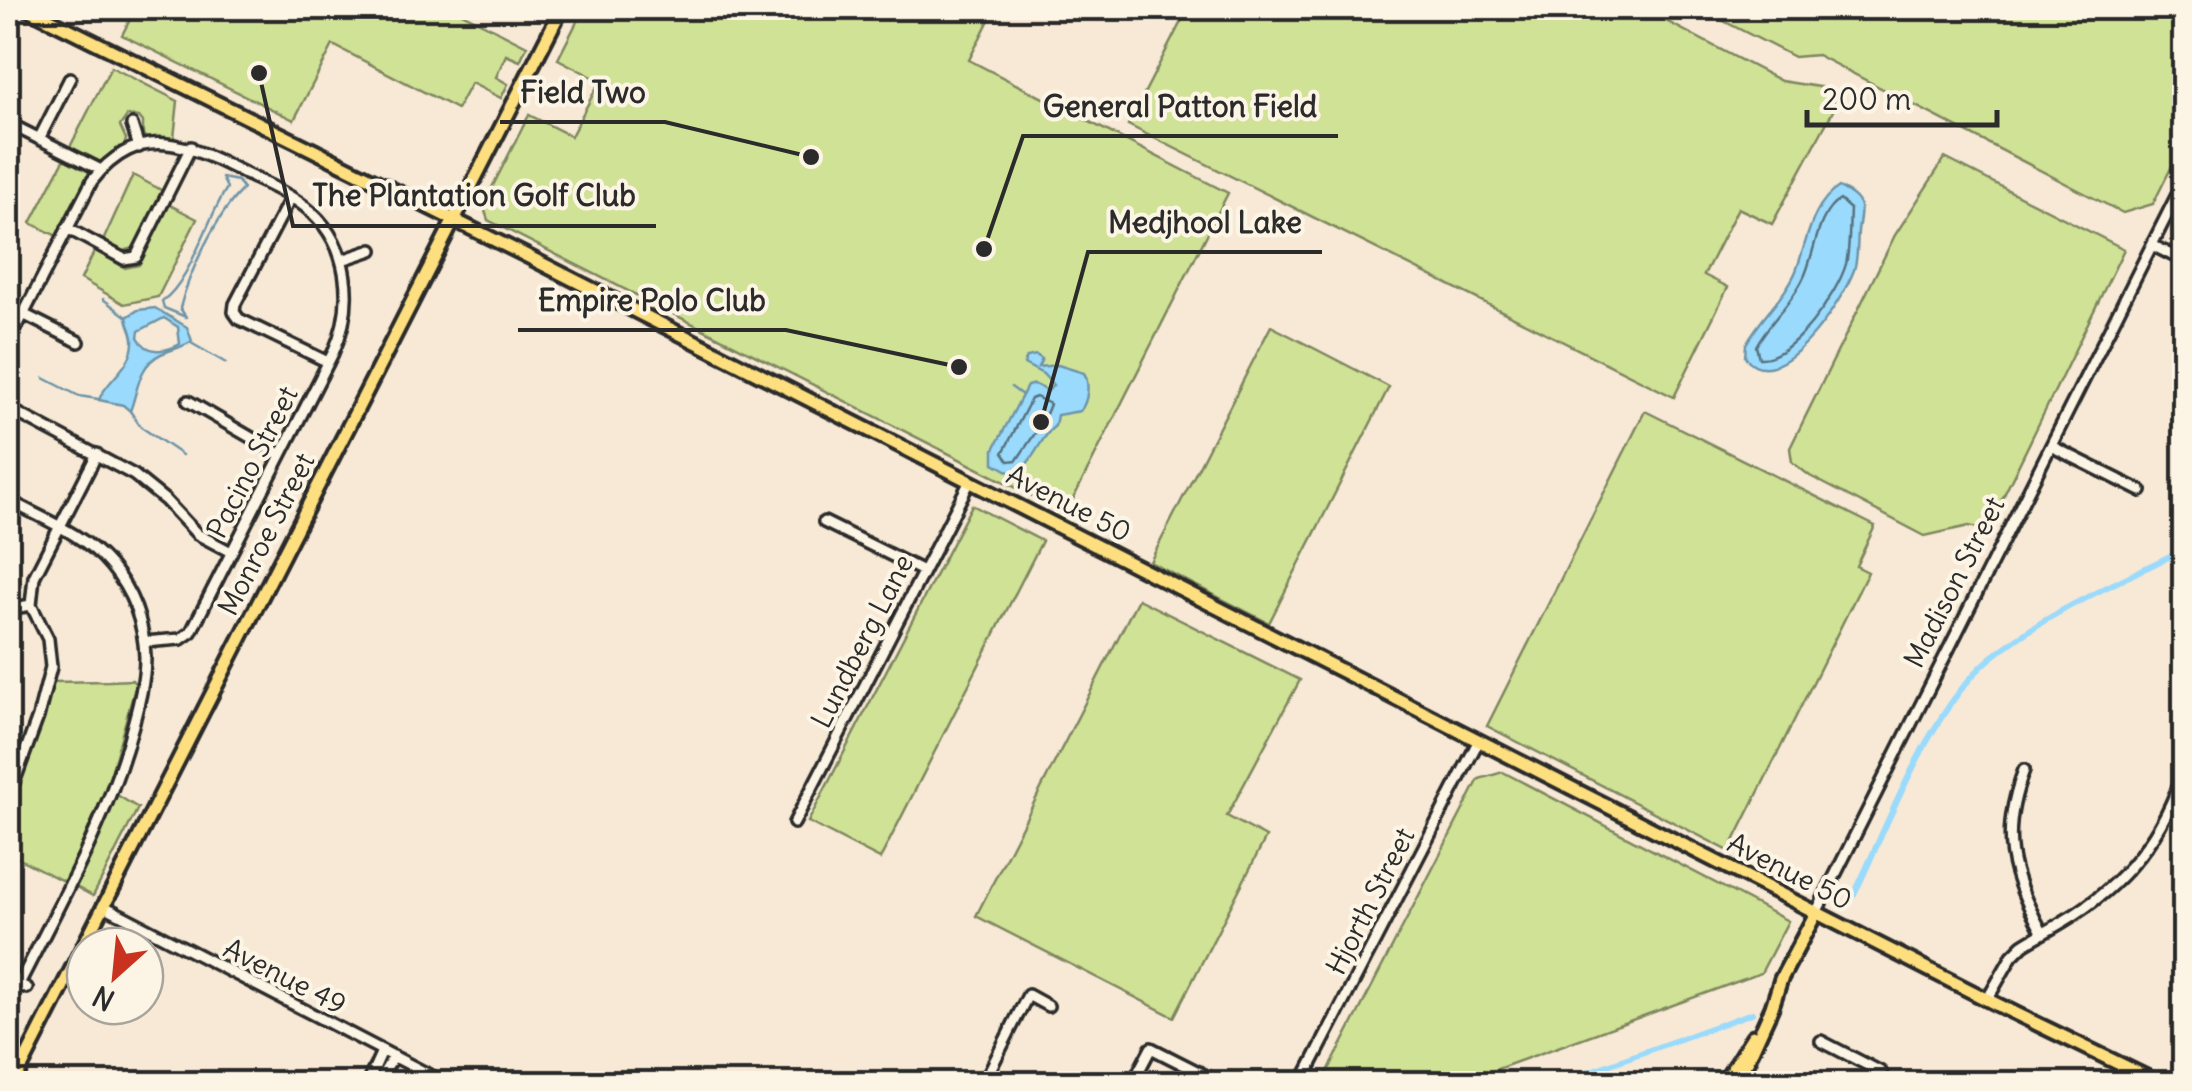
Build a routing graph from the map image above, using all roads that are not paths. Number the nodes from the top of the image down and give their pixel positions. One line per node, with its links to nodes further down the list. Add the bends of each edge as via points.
1 (26, 8): 12 (main road, Avenue 50)
2 (562, 8): 12 (main road, Monroe Street)
3 (70, 78): 6 (street)
4 (8, 123): 6 (street)
5 (132, 126): 7 (street)
6 (39, 138): 9 (street)
7 (138, 147): 8 (street); 9 (street)
8 (191, 147): 11 (street); 13 (street, via 133,259)
9 (102, 170): 13 (street)
10 (2184, 181): 14 (street, Madison Street)
11 (291, 197): 16 (street, via 320,222); 21 (street, via 234,312)
12 (454, 220): 27 (main road, Avenue 50); 42 (main road, Monroe Street)
13 (67, 228): 18 (street)
14 (2152, 245): 17 (street); 24 (street, Madison Street)
15 (372, 250): 16 (street)
16 (342, 260): 21 (street, Pacino Street, via 345,318)
17 (2184, 261)
18 (23, 314): 19 (street); 20 (street)
19 (79, 342)
20 (8, 344)
21 (328, 362): 26 (street, Pacino Street)
22 (188, 402): 26 (street)
23 (8, 408): 25 (street)
24 (2051, 446): 28 (street); 43 (street, Madison Street)
25 (98, 454): 31 (street); 32 (street, via 146,484 197,534)
26 (280, 454): 32 (street, Pacino Street)
27 (970, 481): 33 (street, Lundberg Lane); 37 (main road, Avenue 50)
28 (2141, 491)
29 (8, 500): 31 (street)
30 (824, 522): 33 (street)
31 (60, 527): 34 (street, via 34,578); 36 (street, via 114,569 134,604)
32 (230, 552): 36 (street, Pacino Street, via 188,636)
33 (923, 571): 41 (street, Lundberg Lane)
34 (31, 606): 35 (street); 40 (street, via 48,639 50,667)
35 (8, 608)
36 (144, 642): 45 (street, via 138,703 112,792 23,986)
37 (1479, 740): 43 (main road, Avenue 50); 61 (street, Hjorth Street)
38 (2184, 768): 44 (street, via 2167,813 2140,855 2064,922)
39 (2024, 770): 44 (street, via 2013,800 2012,858 2017,886)
40 (8, 799)
41 (794, 822)
42 (104, 906): 51 (street, Avenue 49); 54 (main road, Monroe Street)
43 (1816, 913): 46 (main road, Avenue 50); 48 (main road, Madison Street)
44 (2042, 932): 46 (street, via 2012,956)
45 (8, 979)
46 (1987, 1000): 50 (main road, Avenue 50)
47 (1048, 1006): 58 (street, via 1028,995)
48 (1772, 1007): 62 (main road, Madison Street); 63 (main road, Madison Street)
49 (1822, 1042): 53 (street)
50 (2086, 1049): 64 (main road, Avenue 50); 65 (main road, Avenue 50)
51 (382, 1050): 52 (street, Avenue 49); 55 (street)
52 (394, 1056): 56 (street); 57 (street, Avenue 49)
53 (1884, 1081)
54 (13, 1084)
55 (367, 1084)
56 (377, 1084)
57 (447, 1084)
58 (983, 1084)
59 (1132, 1084): 60 (street, via 1151,1048)
60 (1222, 1084)
61 (1300, 1084)
62 (1723, 1084)
63 (1736, 1084)
64 (2146, 1084)
65 (2161, 1084)

